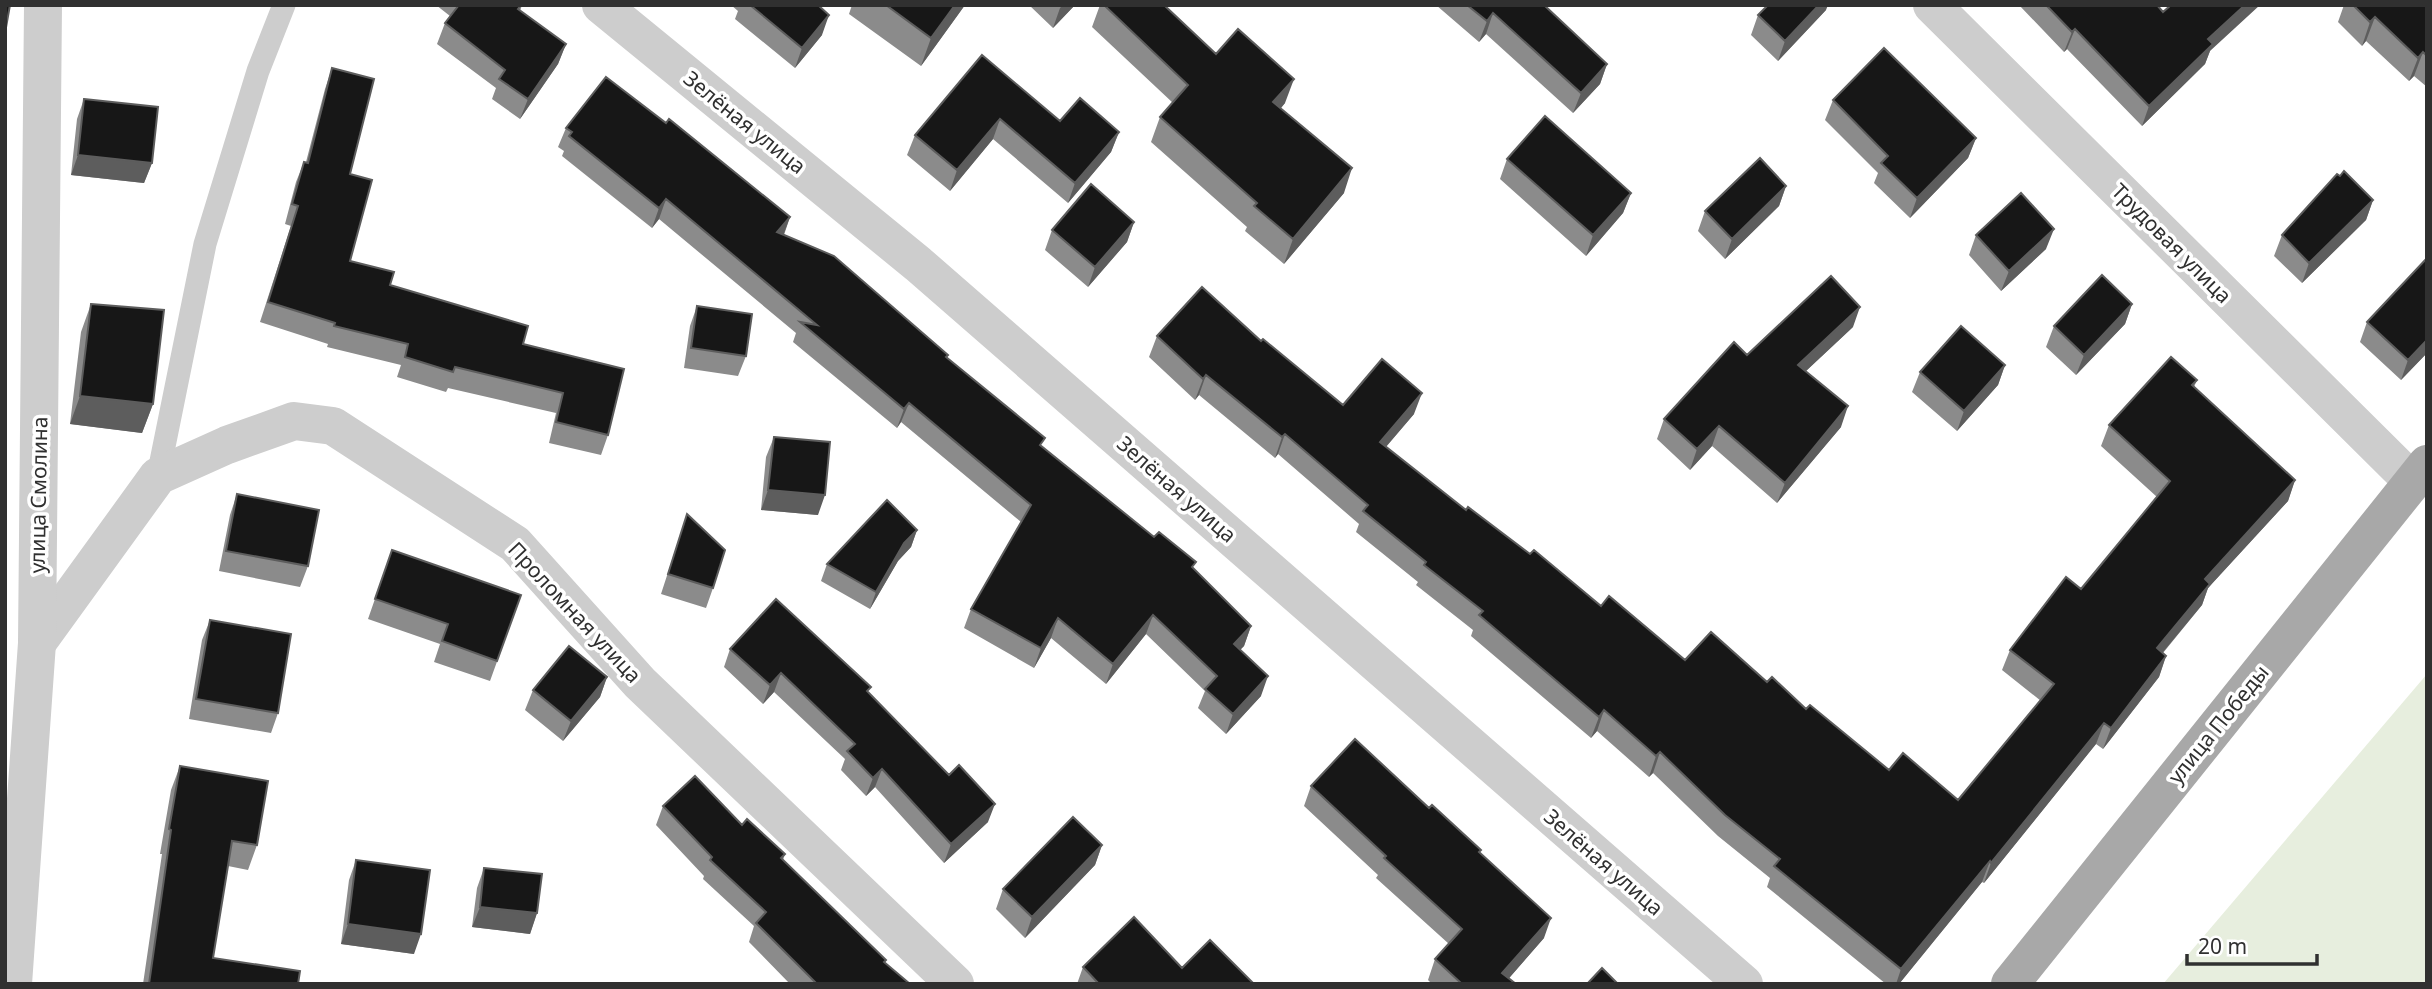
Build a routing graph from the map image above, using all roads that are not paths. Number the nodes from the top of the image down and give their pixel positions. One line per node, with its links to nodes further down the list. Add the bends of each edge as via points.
1 (43, 5): 7 (street, улица Смолина)
2 (284, 5): 5 (lane, via 258,71 205,244)
3 (601, 5): 10 (street, Зелёная улица, via 918,264)
4 (1933, 5): 6 (street, Трудовая улица)
5 (158, 476): 7 (street, Проломная улица); 9 (street, Проломная улица, via 294,421 333,426 515,544 640,683)
6 (2422, 480): 11 (main road, улица Победы)
7 (37, 643): 8 (street, улица Смолина)
8 (13, 984)
9 (955, 984)
10 (1744, 984)
11 (2010, 984)

